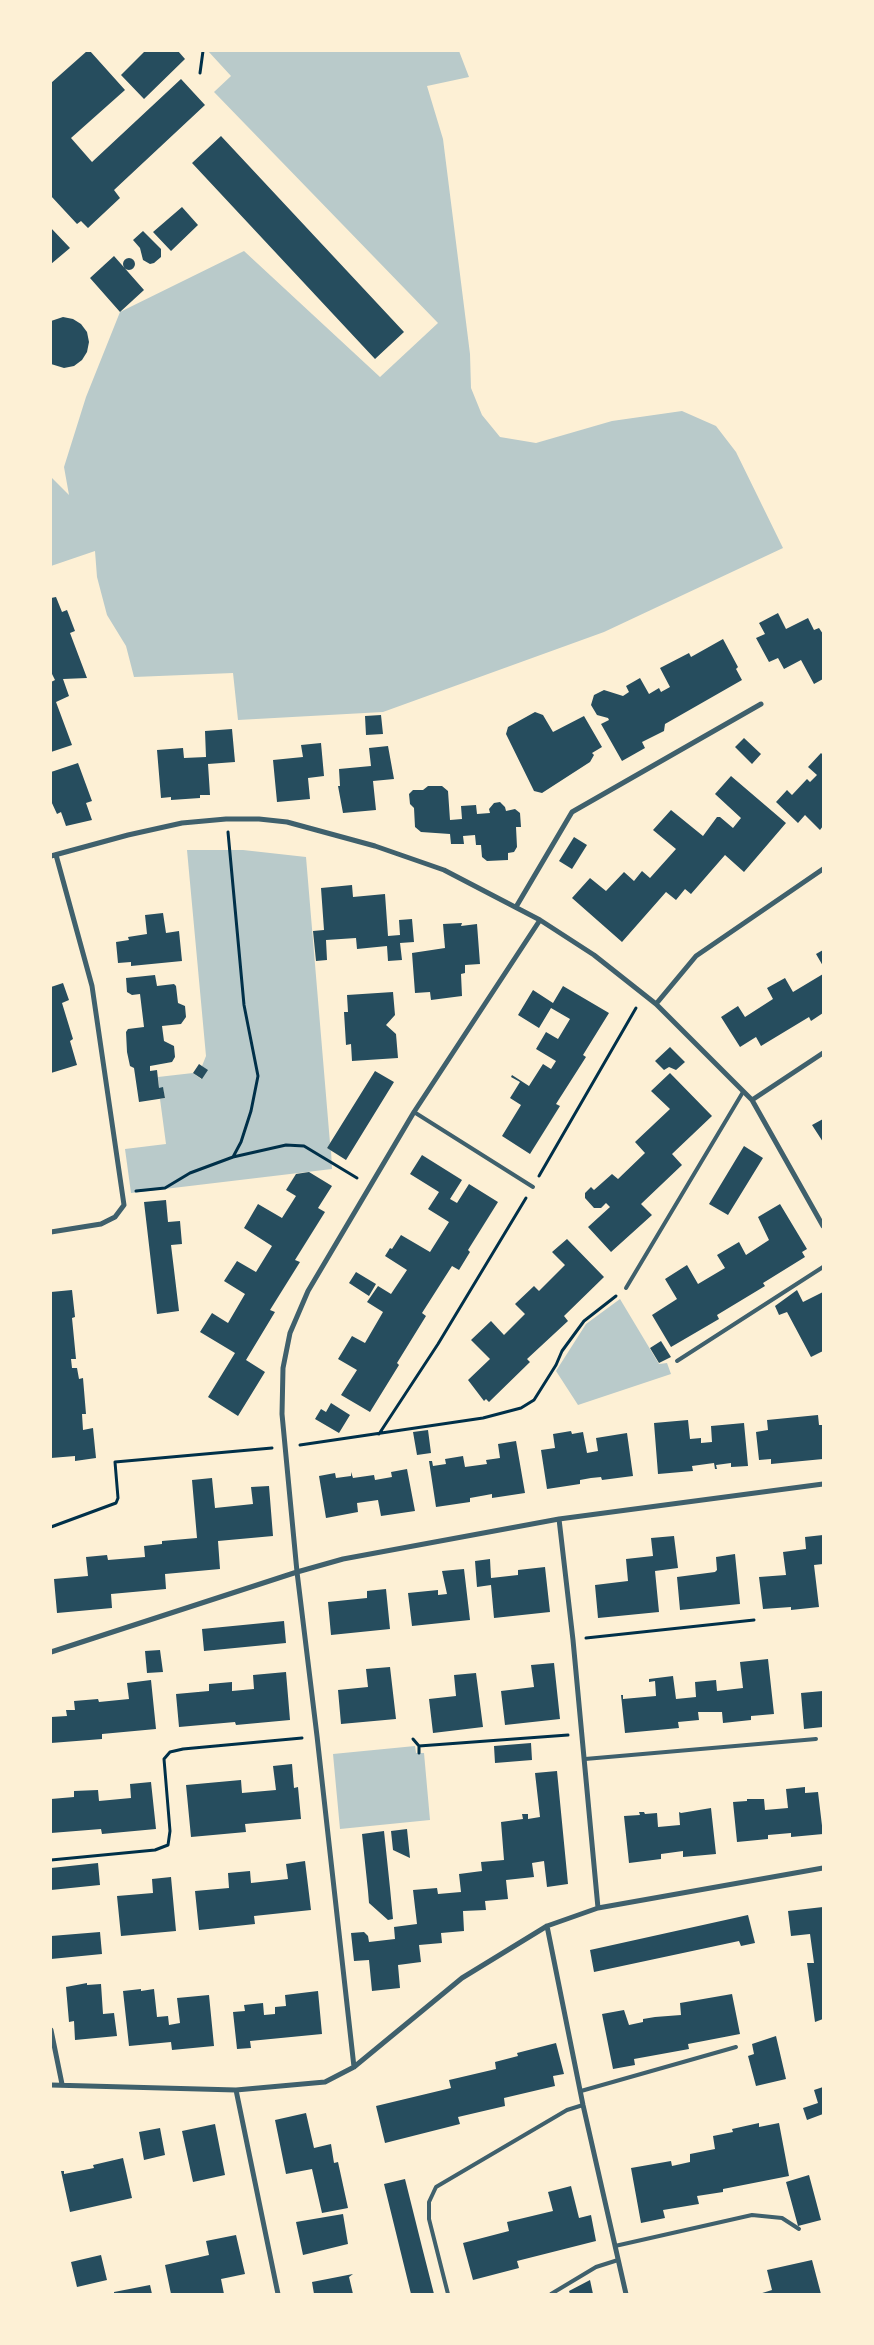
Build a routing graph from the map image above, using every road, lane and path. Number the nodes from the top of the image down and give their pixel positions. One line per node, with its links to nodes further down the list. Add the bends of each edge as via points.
1 (203, 51): 2 (path)
2 (200, 73)
3 (761, 704): 7 (street, via 572,812)
4 (226, 819): 5 (street, via 182,823); 7 (street, via 287,822 375,846 444,870); 15 (path, via 244,1005 258,1076 251,1111)
5 (54, 855): 18 (street, via 92,986)
6 (823, 869): 10 (street, via 696,956)
7 (516, 907): 8 (street)
8 (540, 920): 9 (street, via 594,955); 14 (street)
9 (644, 995): 10 (street); 17 (path)
10 (656, 1004): 12 (street)
11 (823, 1053): 13 (street)
12 (743, 1092): 13 (street); 22 (lane)
13 (752, 1100): 19 (street)
14 (414, 1112): 16 (street); 17 (lane)
15 (233, 1157): 16 (path, via 286,1145 304,1146); 18 (path, via 190,1173 165,1188)
16 (370, 1186): 25 (street, via 308,1291 290,1333 284,1368)
17 (533, 1187): 24 (path)
18 (123, 1191): 20 (street, via 124,1205 115,1218 101,1224)
19 (823, 1226)
20 (51, 1232)
21 (823, 1267): 23 (lane)
22 (626, 1288): 24 (path, via 584,1321 562,1351 534,1400 505,1414)
23 (677, 1361)
24 (379, 1434): 25 (path)
25 (284, 1447): 28 (path, via 115,1462 116,1503); 29 (street)
26 (823, 1484): 27 (street)
27 (559, 1519): 29 (street, via 343,1559); 31 (street)
28 (51, 1527)
29 (297, 1572): 32 (street); 34 (street)
30 (754, 1620): 31 (path)
31 (573, 1640): 33 (street)
32 (51, 1652)
33 (582, 1733): 37 (path); 39 (street)
34 (317, 1736): 40 (path, via 170,1752 164,1759 170,1831 168,1845 155,1850); 46 (street)
35 (413, 1739): 37 (path)
36 (816, 1739): 39 (lane)
37 (419, 1746): 38 (path)
38 (420, 1753)
39 (585, 1759): 42 (street)
40 (51, 1860)
41 (823, 1868): 42 (street)
42 (598, 1908): 43 (street)
43 (548, 1926): 46 (street, via 462,1978); 50 (street)
44 (51, 2030): 47 (street)
45 (736, 2048): 50 (lane)
46 (354, 2067): 49 (street, via 326,2082)
47 (62, 2084): 48 (street); 49 (street)
48 (51, 2085)
49 (236, 2090): 55 (street)
50 (582, 2091): 51 (street)
51 (583, 2105): 53 (street); 56 (lane, via 567,2110 436,2187 429,2202 429,2219)
52 (799, 2229): 53 (lane, via 782,2218 752,2215)
53 (614, 2246): 54 (street)
54 (618, 2260): 57 (lane, via 596,2268); 58 (street)
55 (278, 2294)
56 (448, 2294)
57 (551, 2294)
58 (626, 2294)

